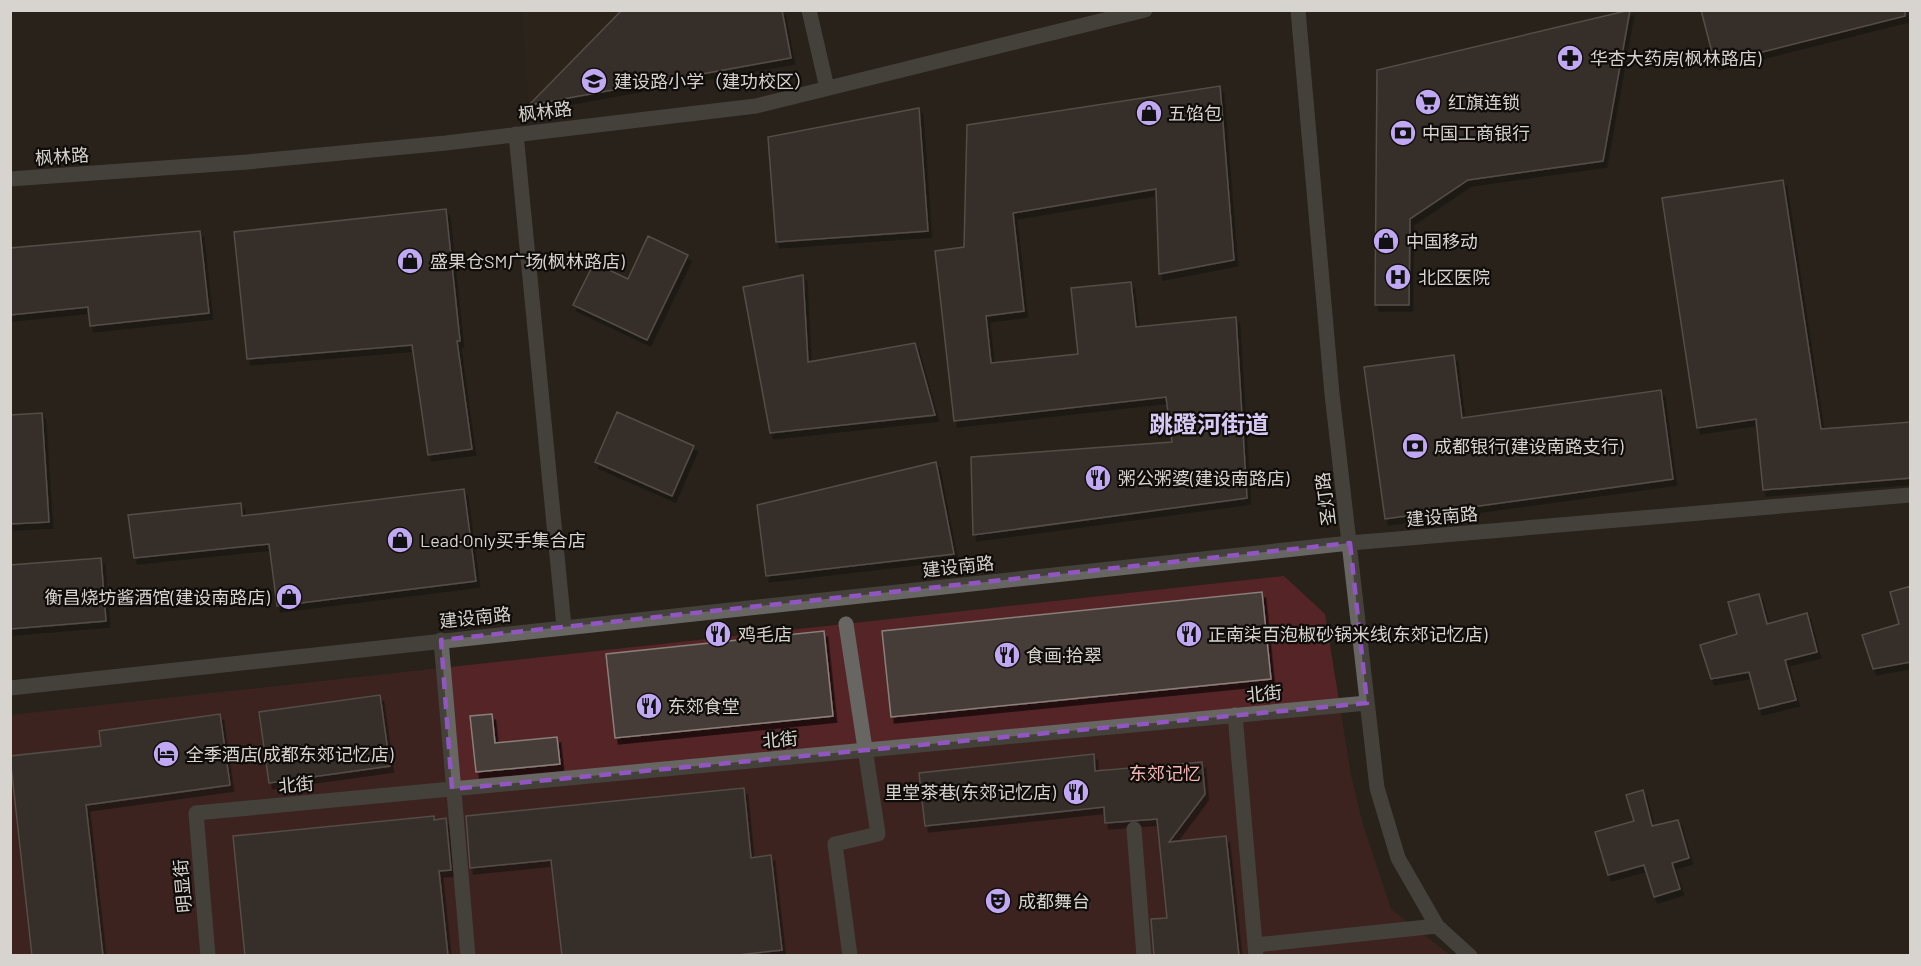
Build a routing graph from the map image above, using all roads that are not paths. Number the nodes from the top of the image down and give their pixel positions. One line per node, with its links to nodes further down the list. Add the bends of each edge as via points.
1 (809, 10): 4 (street)
2 (1145, 10): 4 (street, 枫林路)
3 (1298, 10): 8 (street, 圣灯路, via 1332,394)
4 (827, 88): 5 (street, 枫林路, via 756,106)
5 (516, 134): 6 (street, 枫林路, via 259,161); 10 (street)
6 (10, 180)
7 (1911, 495): 8 (street, 建设南路)
8 (1350, 543): 10 (street, 建设南路); 13 (street, 圣灯路)
9 (846, 624): 15 (street)
10 (564, 627): 11 (street, 建设南路)
11 (441, 640): 12 (street, 建设南路); 16 (street)
12 (10, 688)
13 (1367, 703): 14 (street, 北街); 19 (street, 圣灯路, via 1377,788 1398,858)
14 (1235, 716): 15 (street, 北街); 20 (street)
15 (864, 751): 16 (street, 北街); 23 (street, via 878,834 835,844)
16 (453, 789): 17 (street, 北街); 22 (street)
17 (196, 813): 21 (street, 明显街)
18 (1134, 830): 24 (street)
19 (1437, 926): 20 (street); 25 (street, 圣灯路)
20 (1255, 950)
21 (208, 956)
22 (468, 956)
23 (850, 956)
24 (1144, 956)
25 (1470, 956)

